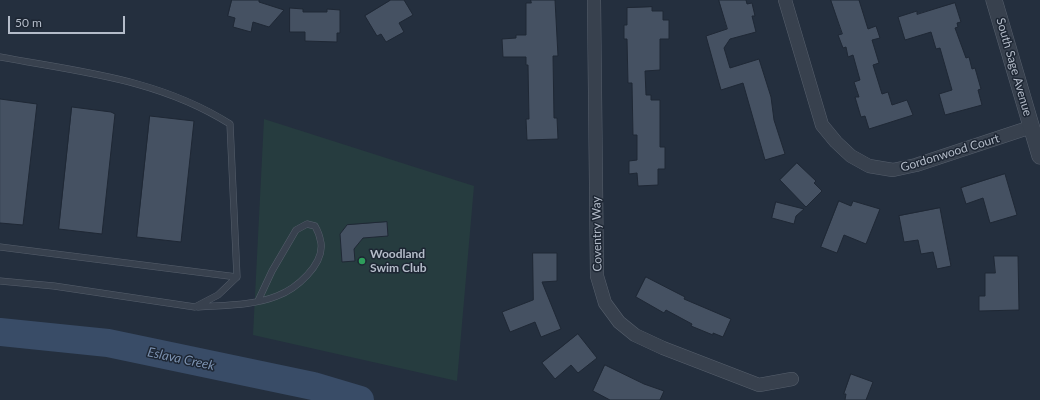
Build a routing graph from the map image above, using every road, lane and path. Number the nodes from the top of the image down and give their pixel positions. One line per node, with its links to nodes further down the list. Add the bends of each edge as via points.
1 (594, 0): 12 (street, Coventry Way, via 597,276 605,303 619,322 635,335 663,348 758,385)
2 (785, 0): 5 (street, Gordonwood Court, via 822,125 851,156 869,166 893,170 916,165)
3 (997, 1): 5 (street, South Sage Avenue)
4 (0, 57): 8 (lane, via 130,80 211,111 230,124)
5 (1031, 127): 6 (street, South Sage Avenue)
6 (1040, 156)
7 (0, 247): 8 (lane)
8 (237, 277): 11 (lane, via 218,295)
9 (0, 281): 11 (lane, via 54,286)
10 (258, 301): 10 (lane, via 277,296 297,284 315,267 322,244 315,226 307,224 296,230); 11 (lane)
11 (195, 307)
12 (792, 379)

